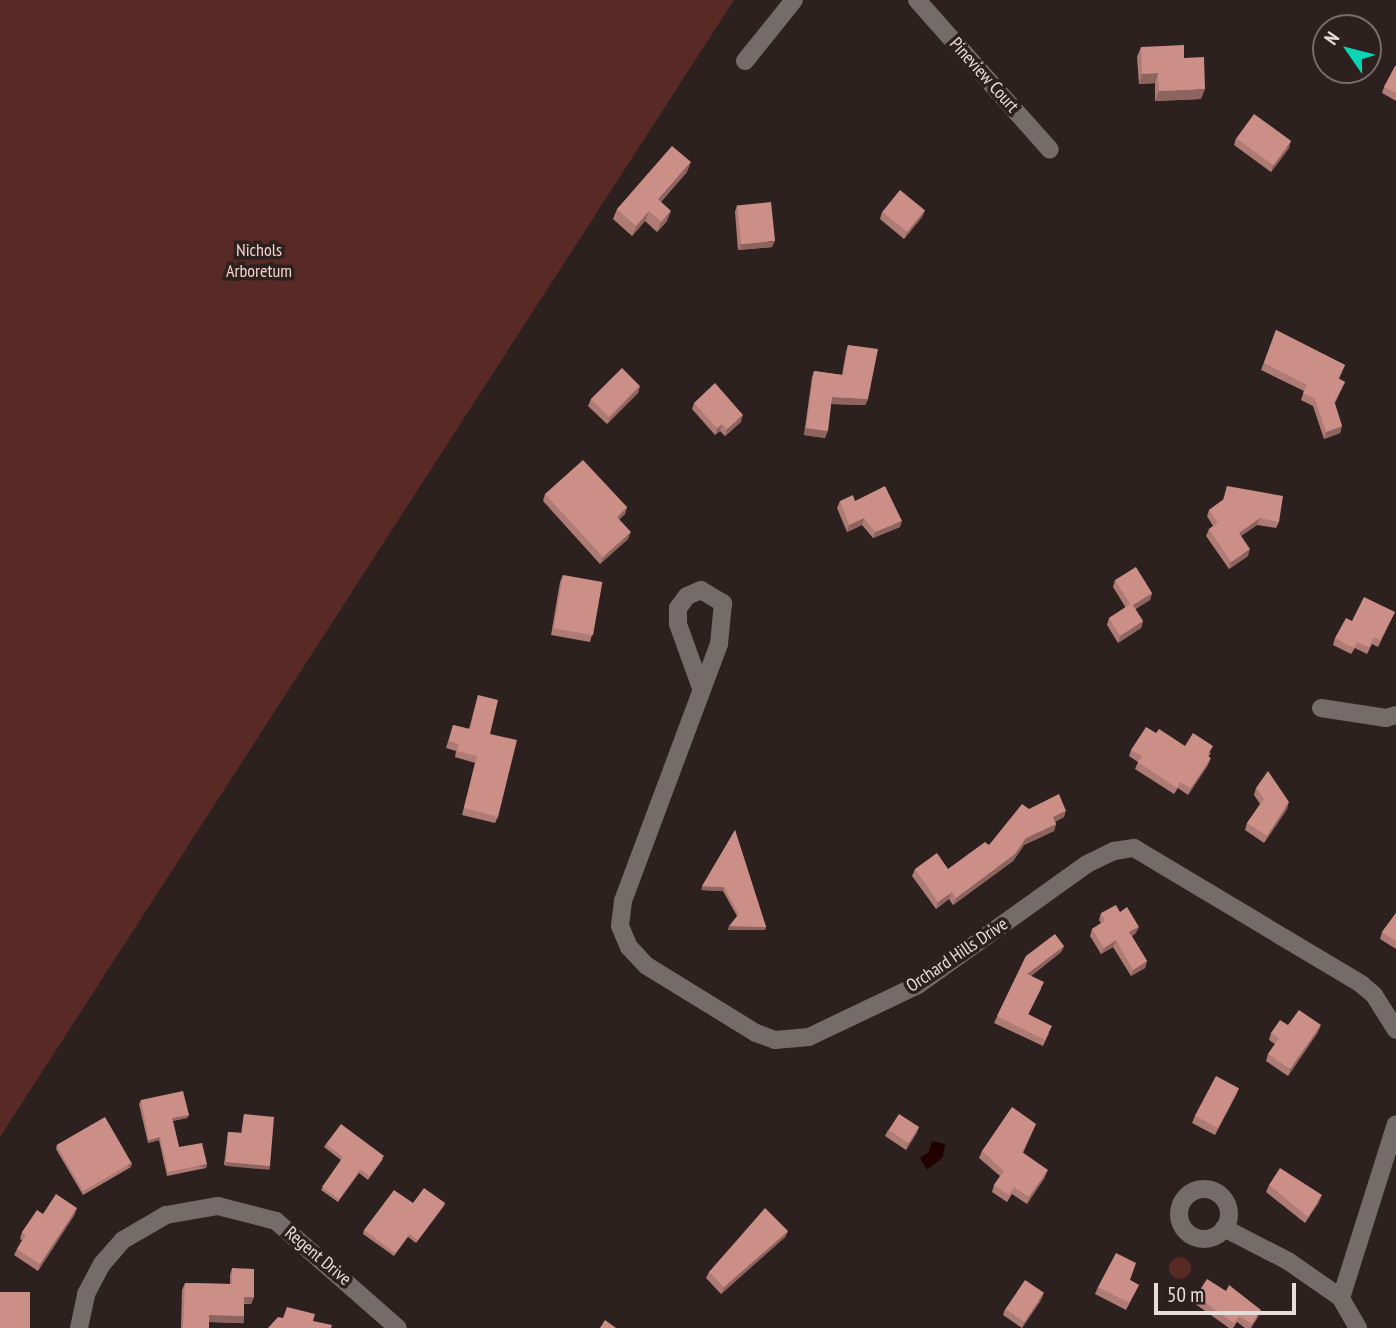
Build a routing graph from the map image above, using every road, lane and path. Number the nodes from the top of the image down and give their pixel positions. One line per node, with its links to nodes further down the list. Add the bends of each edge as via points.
1 (794, 0): 3 (street)
2 (917, 0): 4 (street, Pineview Court)
3 (746, 61)
4 (1050, 150)
5 (701, 688): 5 (street, Orchard Hills Drive, via 725,617 723,603 701,590 687,596 678,608 678,624); 8 (street, Orchard Hills Drive, via 663,802 623,901 620,926 629,947 647,966 775,1040 809,1037 918,985 1087,864 1114,850 1134,848 1361,984 1374,995)
6 (1321, 708): 7 (street, via 1385,718)
7 (1396, 715)
8 (1396, 1030)
9 (1396, 1124): 11 (street)
10 (1224, 1228): 11 (street, via 1288,1261)
11 (1341, 1298): 14 (street)
12 (79, 1328): 13 (street, Regent Drive, via 86,1294 102,1264 123,1240 166,1215 218,1206 276,1222)
13 (398, 1328)
14 (1358, 1328)

